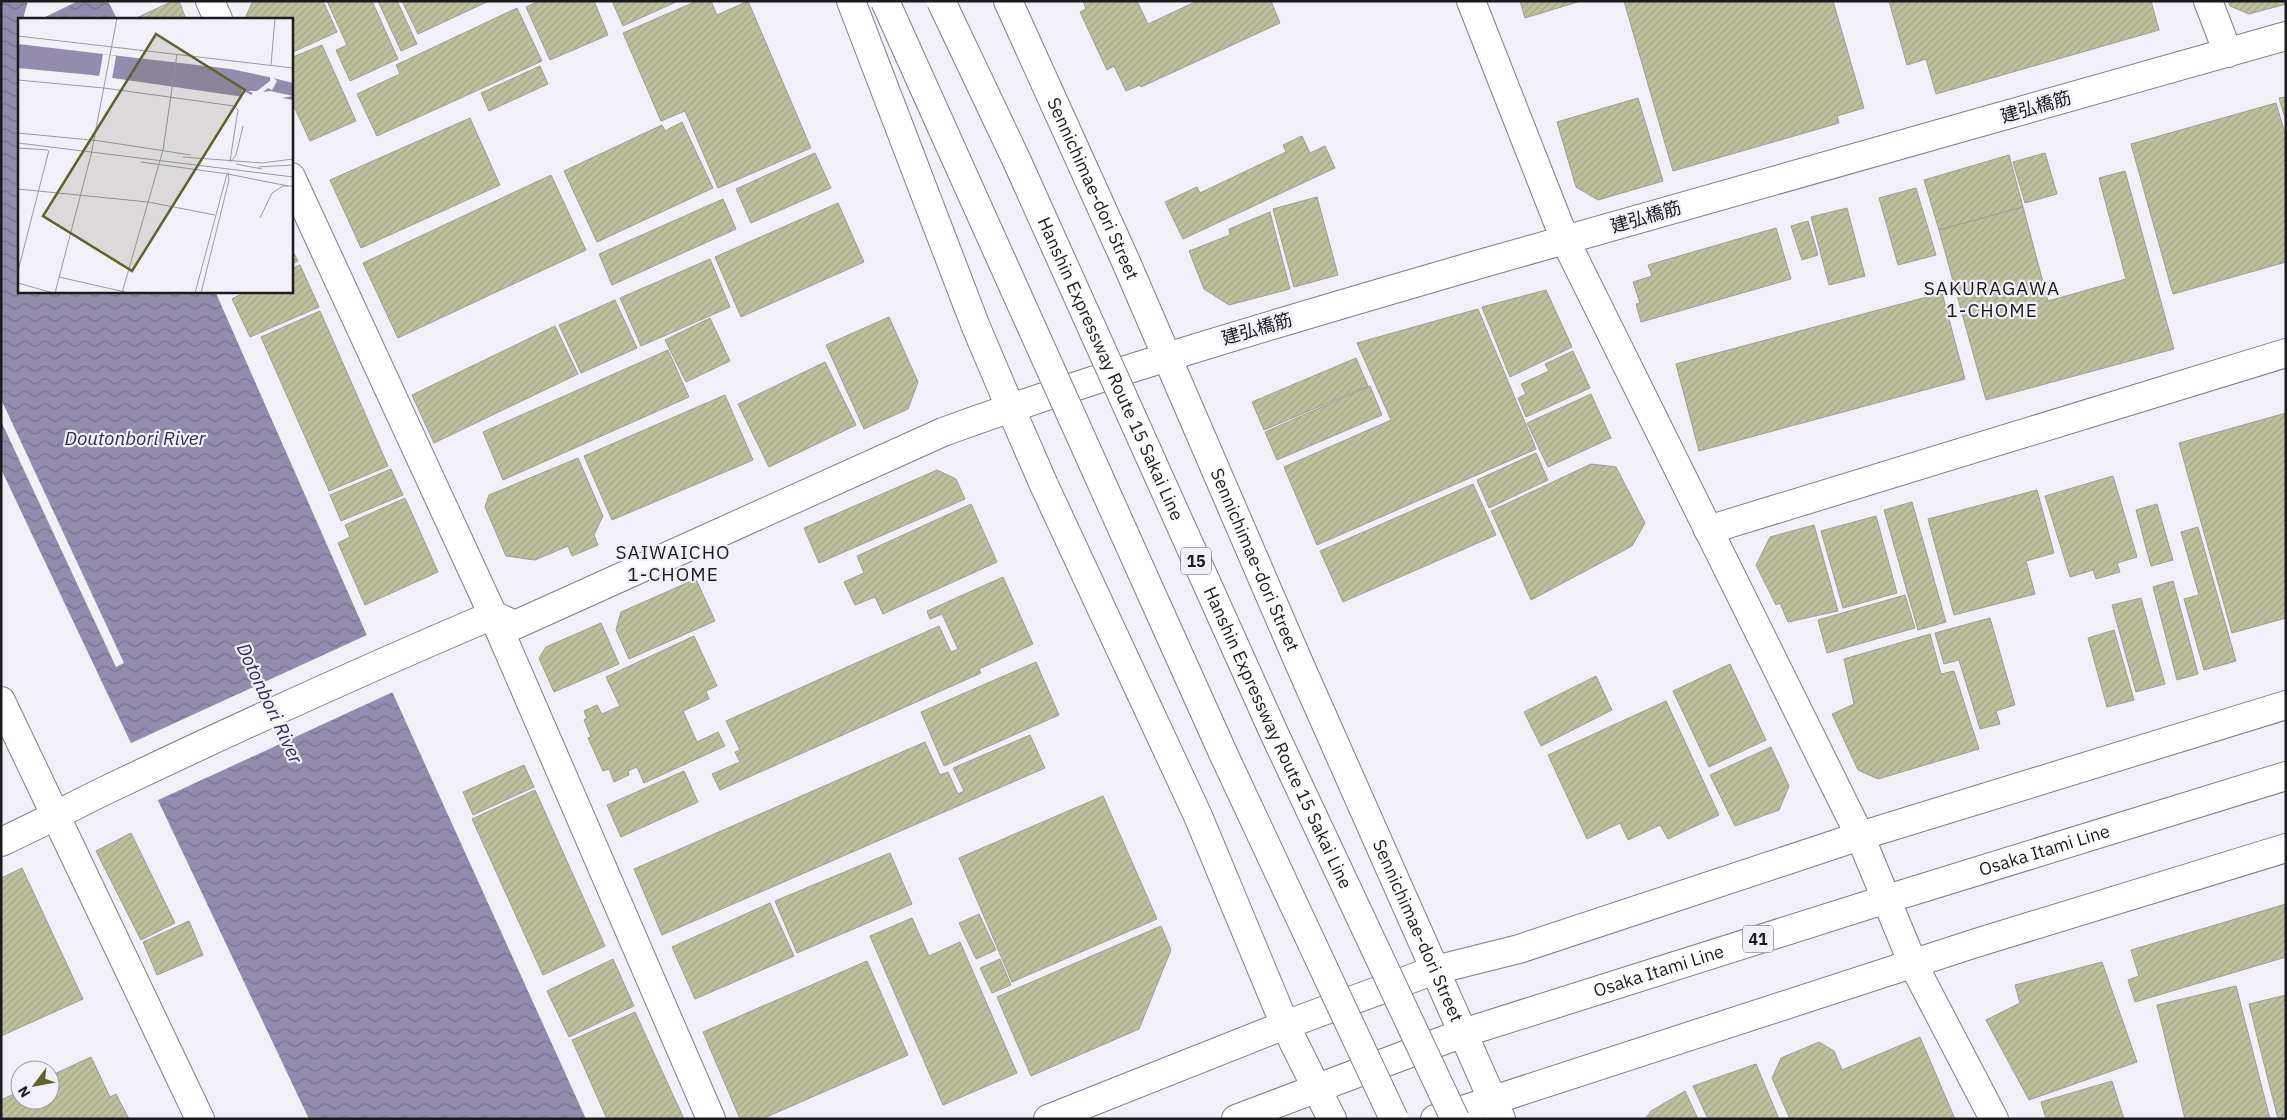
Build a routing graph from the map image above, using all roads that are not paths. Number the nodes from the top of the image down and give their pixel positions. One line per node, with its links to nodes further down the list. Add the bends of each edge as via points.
1 (210, 1): 8 (main road)
2 (851, 1): 15 (main road)
3 (885, 1): 37 (main road, bridge, via 1222,752)
4 (941, 1): 39 (main road, Hanshin Expressway Route 15 Sakai Line / 15, bridge, via 1016,159 1274,733)
5 (1008, 1): 14 (main road, Sennichimae-dori Street)
6 (1471, 1): 12 (main road)
7 (2208, 1): 10 (main road)
8 (218, 18)
9 (2286, 36): 10 (main road, 建弘橋筋)
10 (2228, 53): 12 (main road, 建弘橋筋)
11 (292, 180): 17 (main road)
12 (1565, 240): 14 (main road, 建弘橋筋); 16 (main road)
13 (2286, 353): 16 (main road)
14 (1166, 357): 15 (main road, 建弘橋筋); 27 (main road, Sennichimae-dori Street)
15 (1010, 407): 17 (main road, 建弘橋筋, via 943,432 515,625); 28 (main road, via 1198,816)
16 (1708, 530): 22 (main road)
17 (493, 615): 21 (main road, via 121,783); 33 (main road)
18 (1, 701): 21 (main road)
19 (2286, 705): 22 (main road)
20 (2286, 776): 25 (main road, Osaka Itami Line / 41)
21 (56, 817): 23 (main road); 32 (main road)
22 (1860, 836): 25 (main road); 27 (main road, via 1519,950)
23 (1, 842)
24 (2286, 848): 26 (main road)
25 (1887, 899): 26 (main road); 29 (main road, Osaka Itami Line / 41)
26 (1913, 964): 31 (main road); 40 (main road)
27 (1435, 970): 28 (main road); 29 (main road, Sennichimae-dori Street)
28 (1285, 1025): 30 (main road); 34 (main road)
29 (1463, 1033): 30 (main road, Osaka Itami Line / 41); 31 (main road, Sennichimae-dori Street)
30 (1317, 1087): 35 (main road, Osaka Itami Line / 41); 36 (main road)
31 (1496, 1109): 38 (main road)
32 (200, 1119)
33 (711, 1119)
34 (1048, 1119)
35 (1236, 1119)
36 (1332, 1119)
37 (1394, 1119)
38 (1435, 1119)
39 (1455, 1119)
40 (1994, 1119)

